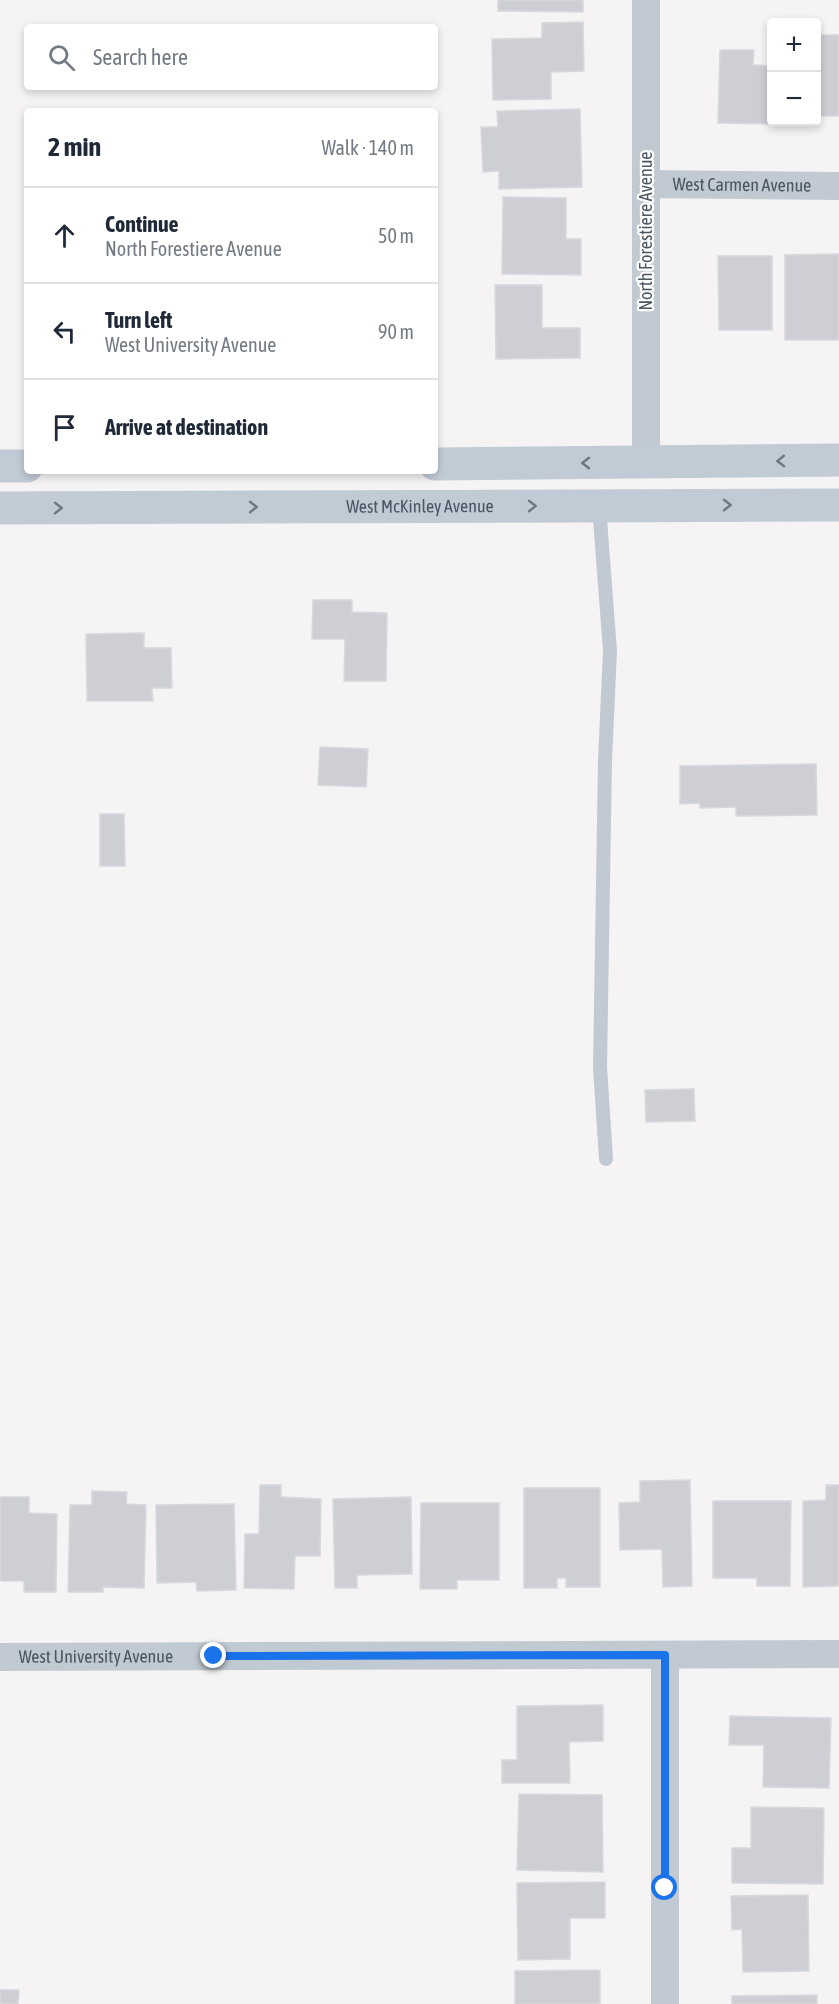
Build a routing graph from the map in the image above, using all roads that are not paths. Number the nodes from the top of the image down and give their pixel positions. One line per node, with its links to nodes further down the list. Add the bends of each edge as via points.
1 (646, 0): 2 (street, North Forestiere Avenue)
2 (646, 184): 3 (street, West Carmen Avenue); 5 (street, North Forestiere Avenue)
3 (839, 186)
4 (839, 460): 5 (main road, one-way to 5)
5 (646, 462): 6 (main road, one-way to 6)
6 (438, 464)
7 (0, 466): 8 (main road)
8 (24, 466)
9 (839, 505): 10 (main road, West McKinley Avenue, one-way to 9)
10 (599, 506): 11 (main road, West McKinley Avenue, one-way to 10); 12 (lane, via 609,651 600,1067)
11 (0, 508)
12 (606, 1159)
13 (839, 1654): 14 (street, West University Avenue)
14 (665, 1655): 15 (street, West University Avenue); 16 (street)
15 (0, 1657)
16 (665, 2004)

